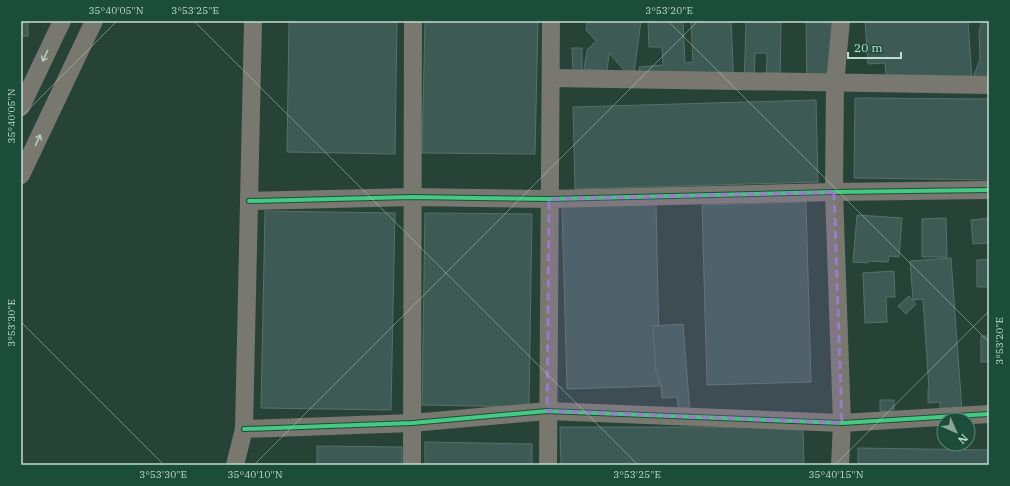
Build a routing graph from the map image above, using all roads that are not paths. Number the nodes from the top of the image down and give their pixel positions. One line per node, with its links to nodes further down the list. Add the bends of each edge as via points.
1 (62, 21): 10 (street, one-way to 10)
2 (94, 21): 11 (street, one-way to 2)
3 (253, 21): 16 (street)
4 (413, 21): 14 (street)
5 (551, 21): 7 (street)
6 (842, 21): 8 (street)
7 (552, 78): 8 (street); 15 (street)
8 (836, 83): 9 (street); 13 (street)
9 (989, 85)
10 (21, 107)
11 (21, 175)
12 (989, 190): 13 (street)
13 (834, 192): 15 (street); 20 (street)
14 (412, 197): 15 (street); 16 (street); 19 (street)
15 (549, 199): 17 (street)
16 (249, 201): 21 (street)
17 (547, 411): 19 (street); 20 (street); 24 (street)
18 (989, 414): 20 (street)
19 (412, 423): 21 (street); 23 (street)
20 (842, 423): 25 (street)
21 (244, 429): 22 (street)
22 (235, 465)
23 (412, 465)
24 (548, 465)
25 (840, 465)

